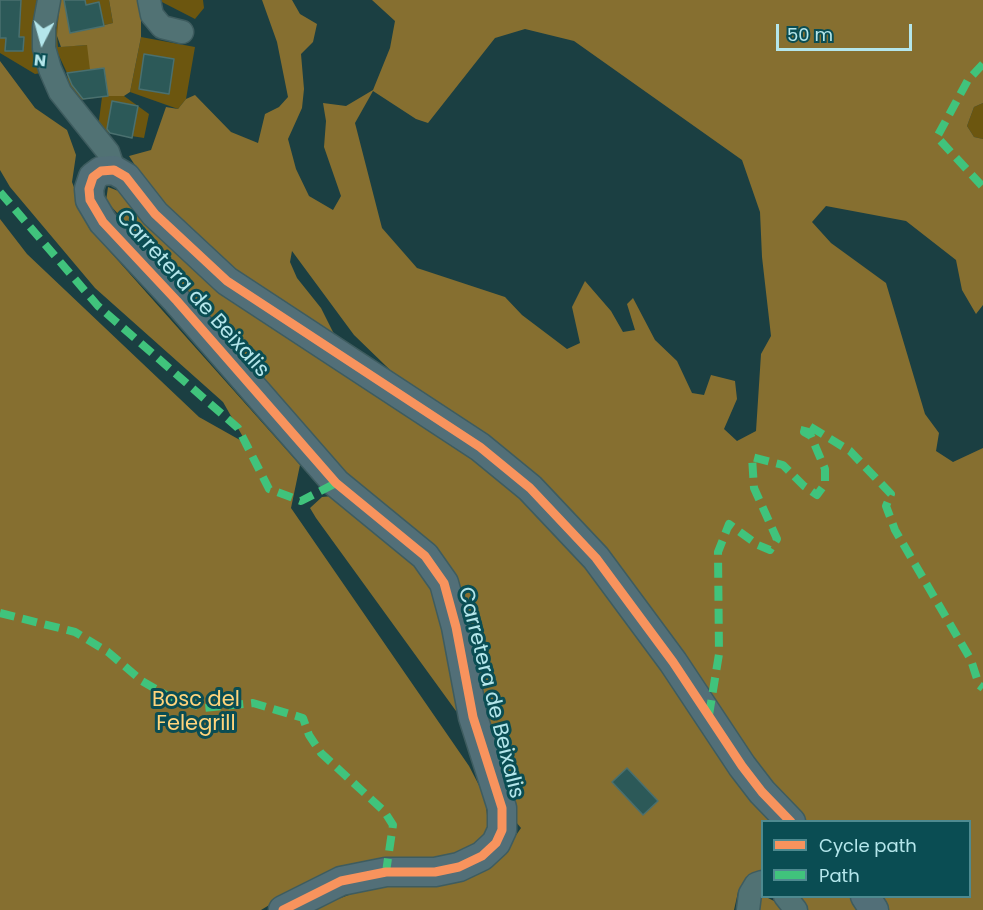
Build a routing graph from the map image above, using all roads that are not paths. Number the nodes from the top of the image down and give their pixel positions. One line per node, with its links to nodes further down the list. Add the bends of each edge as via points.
1 (49, 0): 4 (street, via 44,48 50,69 60,92 108,152)
2 (149, 0): 3 (street, via 152,15 162,27)
3 (182, 32)
4 (114, 170): 5 (main road, Carretera de Beixalis, via 126,177 155,214 227,281 480,447 530,488 596,558 673,662 742,766); 8 (main road, Carretera de Beixalis, via 101,171 93,177 89,189 90,200 103,222 336,483 425,556 444,583 474,717 502,808 502,830 496,843 482,856 459,867 340,880)
5 (789, 820)
6 (761, 882): 9 (street, via 750,894)
7 (785, 898): 10 (street)
8 (283, 910)
9 (748, 910)
10 (796, 910)

